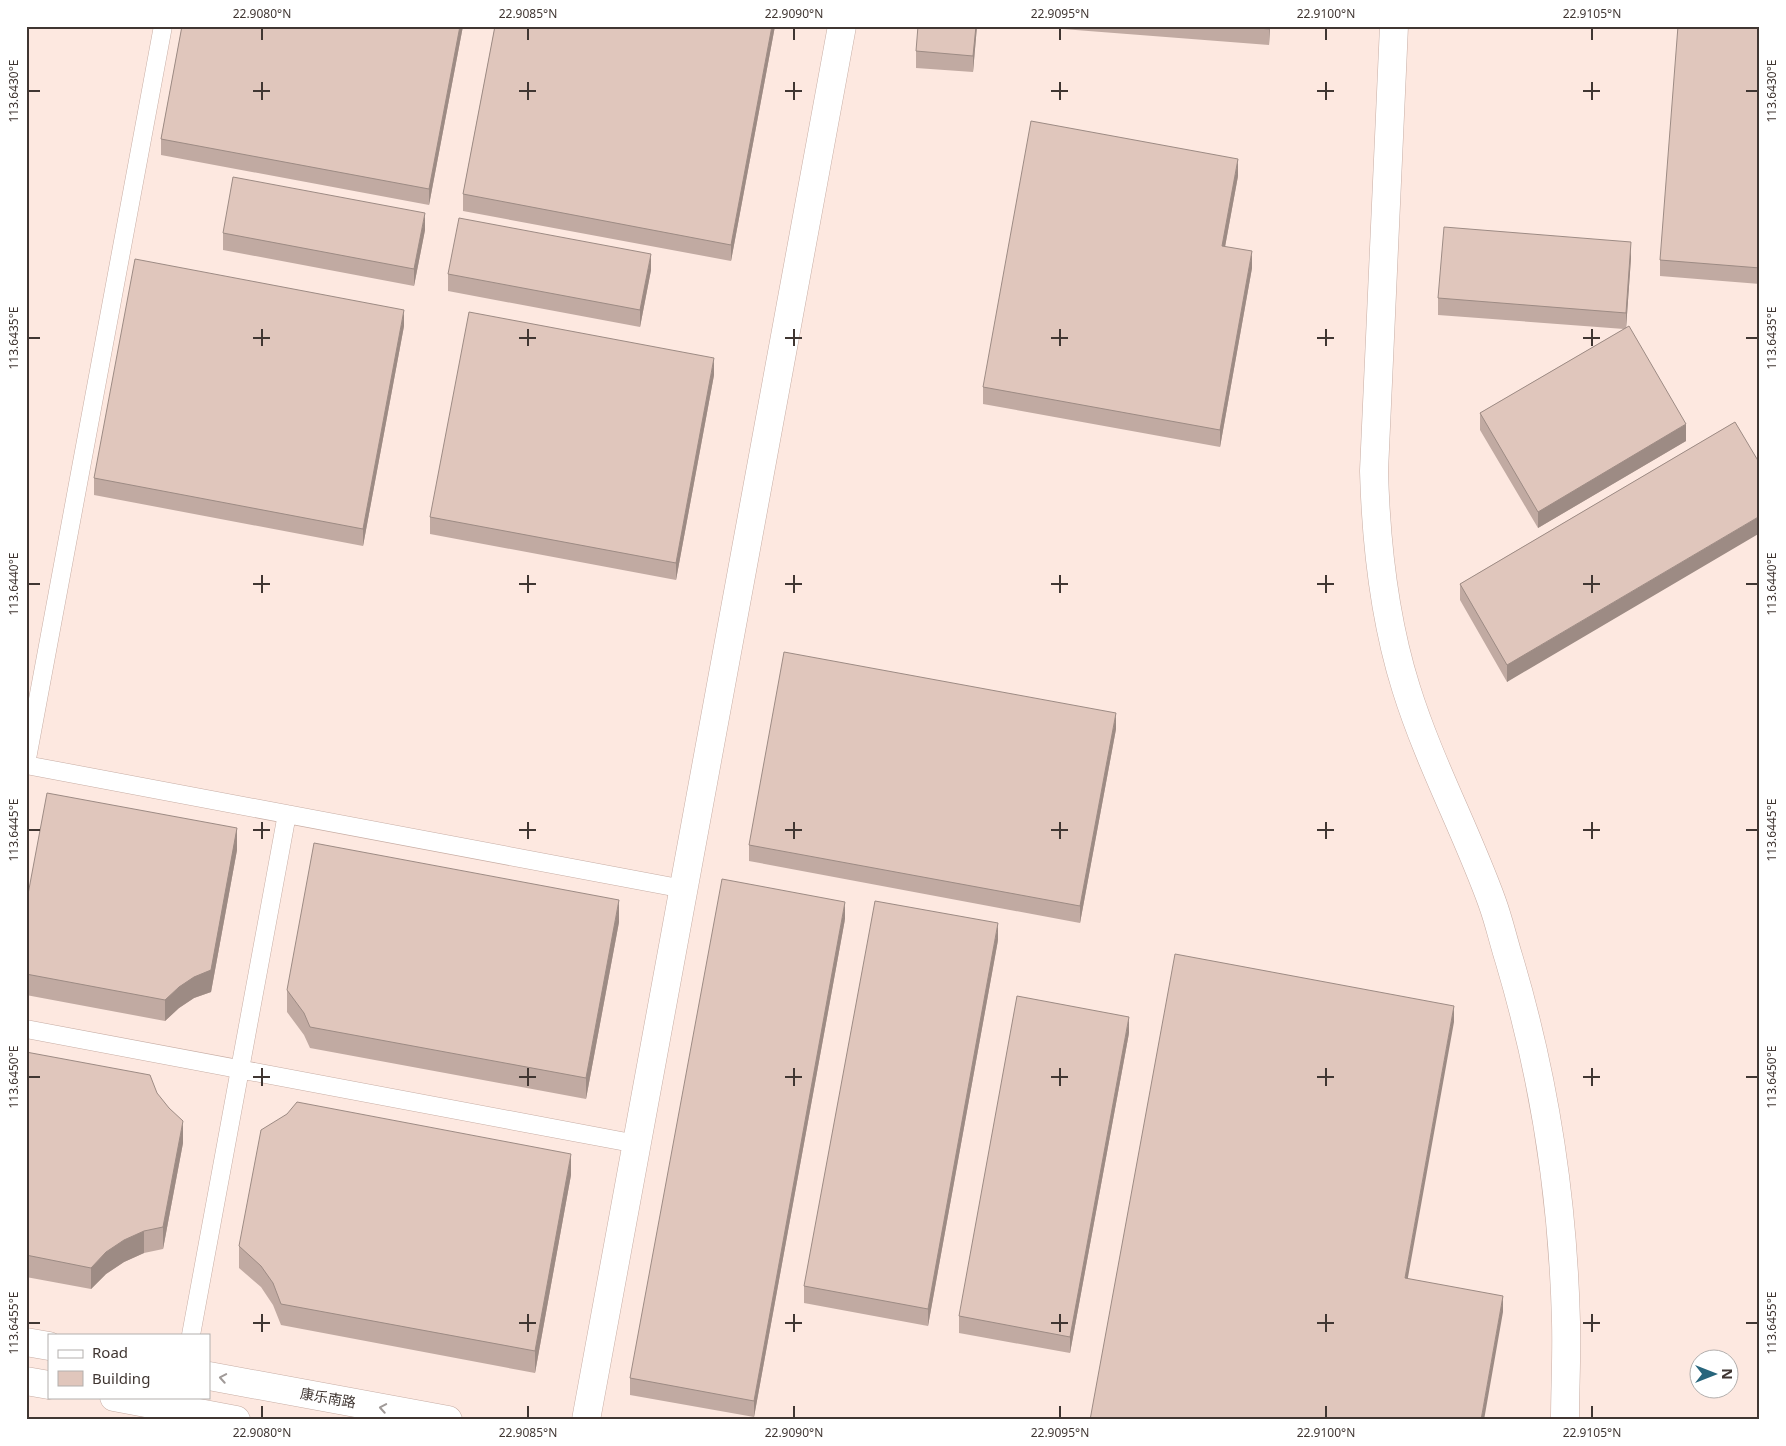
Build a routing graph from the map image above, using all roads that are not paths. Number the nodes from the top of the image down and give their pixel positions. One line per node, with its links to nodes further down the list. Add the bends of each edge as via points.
1 (163, 26): 4 (lane)
2 (842, 26): 6 (street)
3 (1394, 26): 21 (street, via 1374,471 1381,575 1391,632 1406,688 1492,903 1522,1005 1545,1110 1560,1216 1566,1322)
4 (26, 765): 5 (lane)
5 (287, 814): 6 (lane); 8 (lane)
6 (684, 888): 9 (street)
7 (26, 1029): 8 (lane)
8 (240, 1069): 9 (lane); 10 (lane)
9 (637, 1144): 20 (street)
10 (191, 1334)
11 (26, 1342): 12 (street)
12 (48, 1346)
13 (210, 1376): 19 (street, 康乐南路, one-way to 13)
14 (26, 1381): 15 (street)
15 (48, 1385)
16 (118, 1398): 17 (street)
17 (176, 1414): 18 (street)
18 (236, 1420)
19 (448, 1420)
20 (586, 1420)
21 (1565, 1420)

